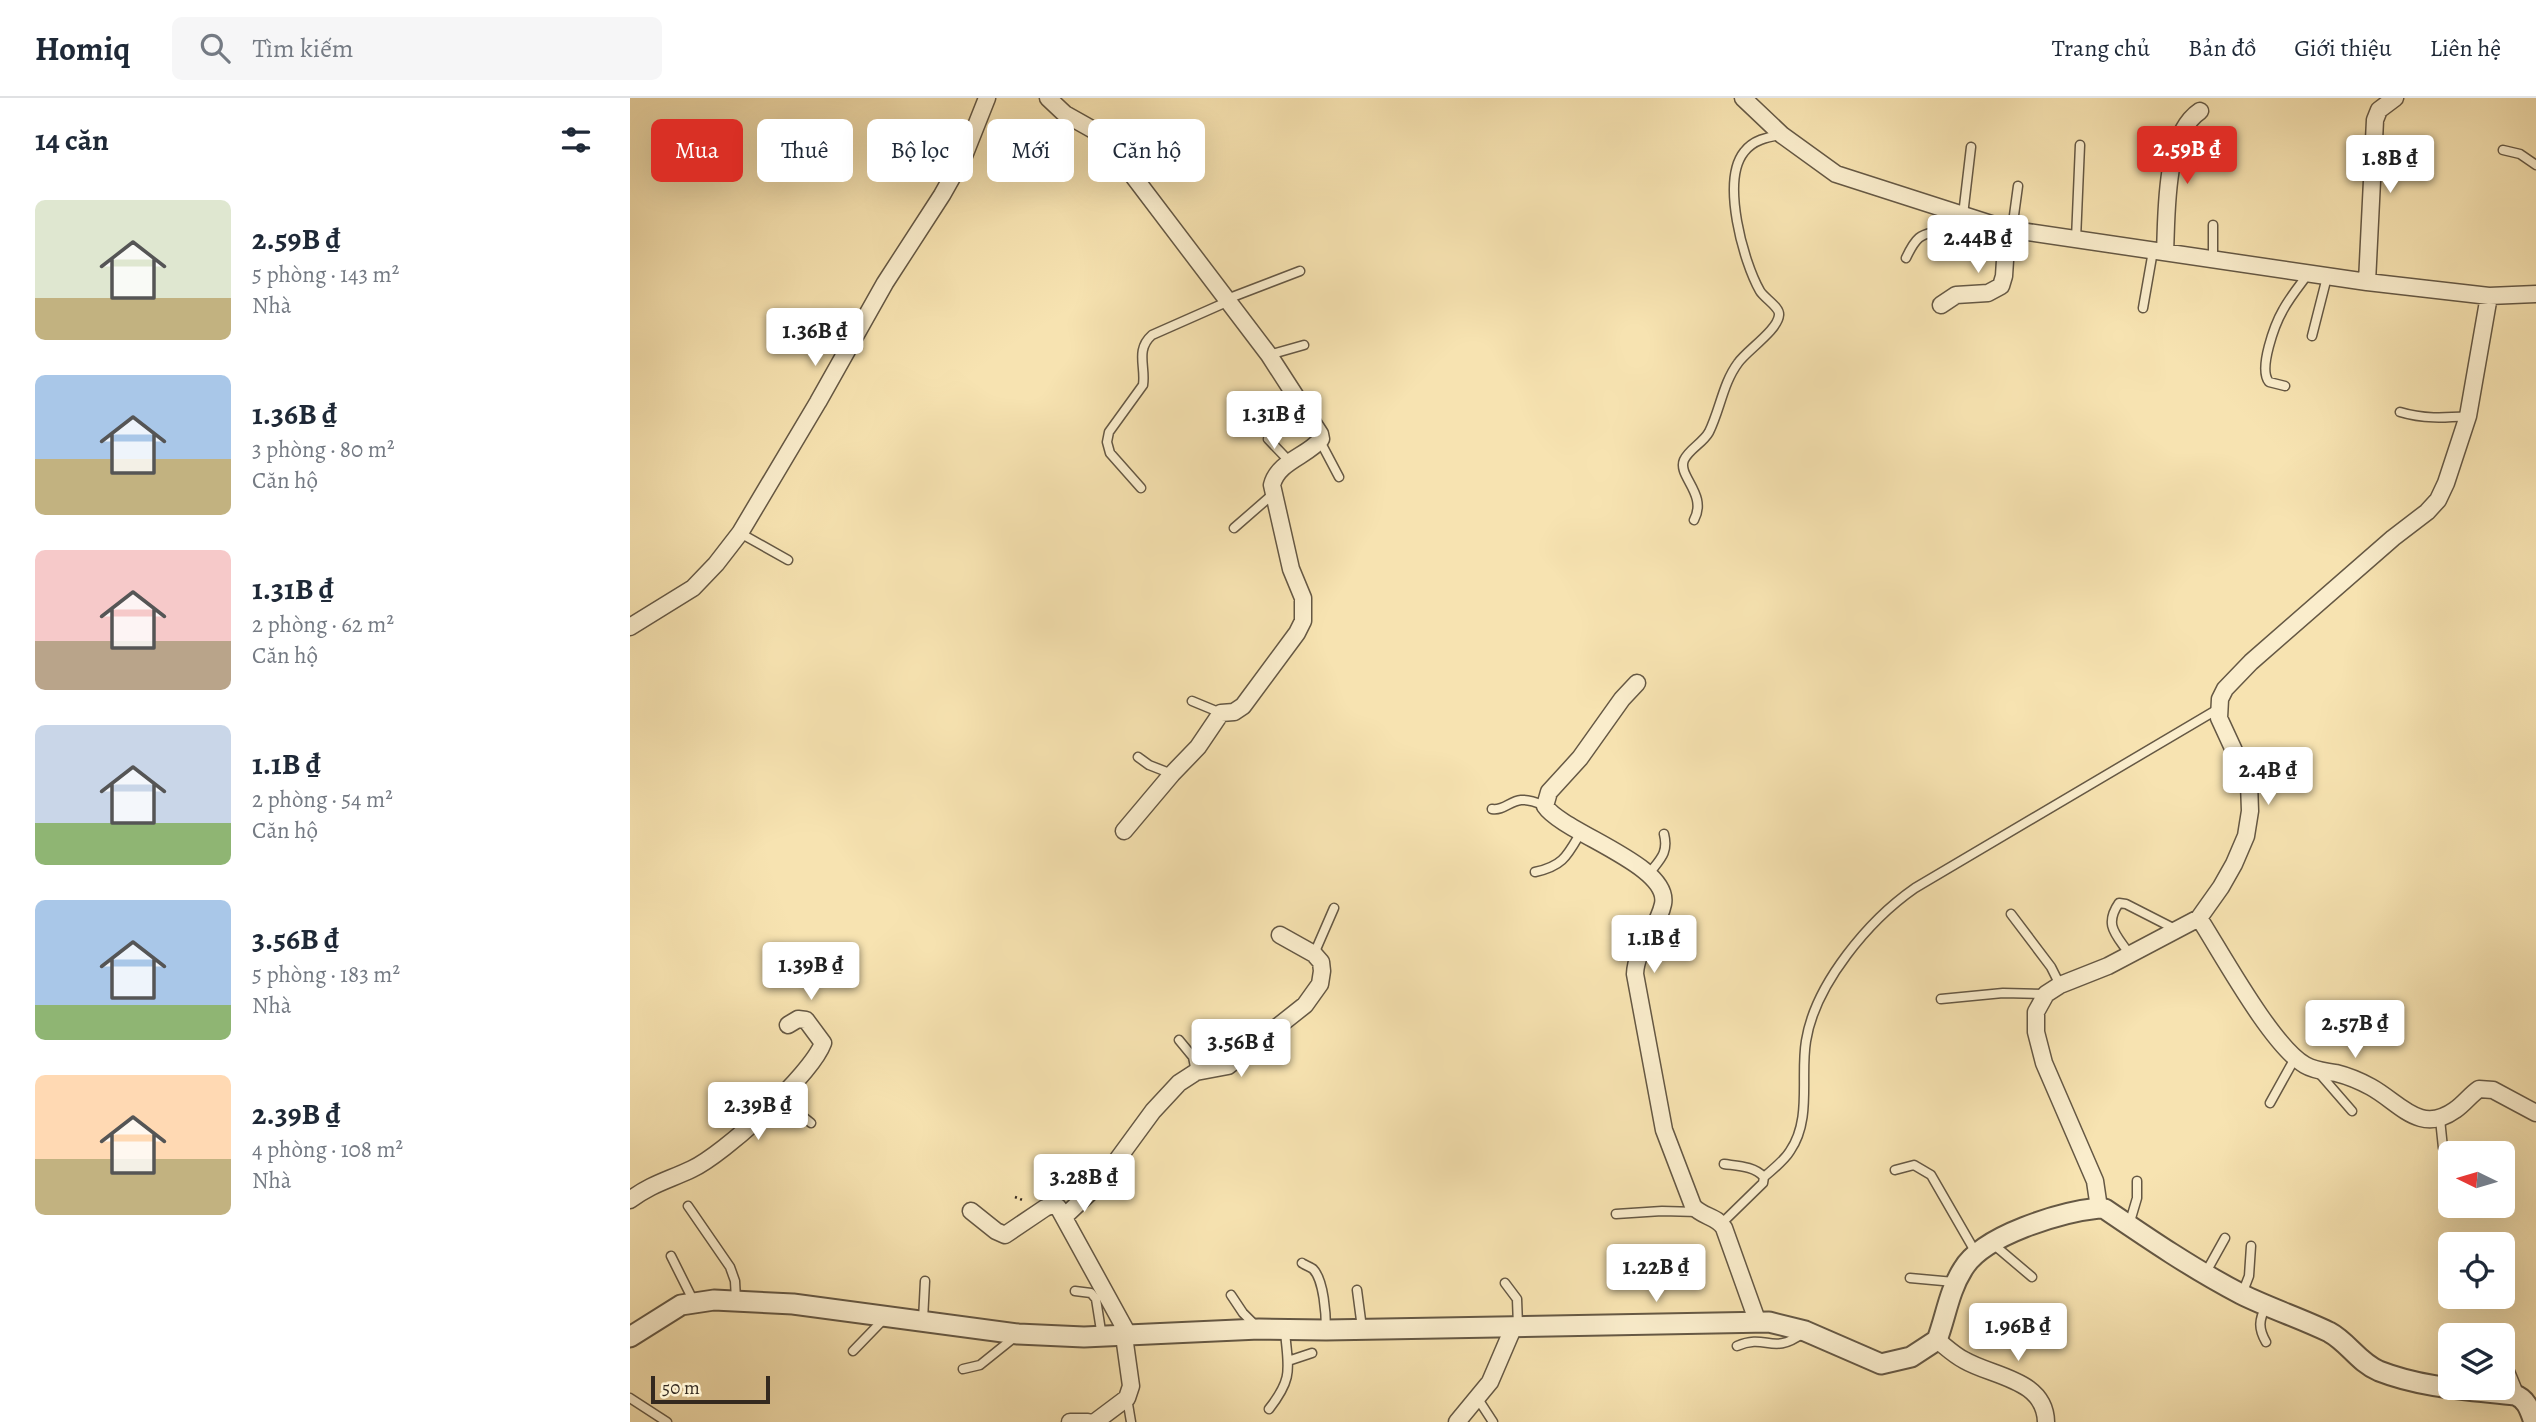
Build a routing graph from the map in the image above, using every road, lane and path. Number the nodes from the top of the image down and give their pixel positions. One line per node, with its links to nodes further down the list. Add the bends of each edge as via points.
1 (987, 98): 30 (street, via 964,156)
2 (1048, 98): 25 (street, via 1105,140)
3 (1743, 98): 6 (street)
4 (2395, 98): 22 (street, via 2379,110 2375,120)
5 (2200, 111): 16 (street, via 2183,128 2170,174)
6 (1782, 135): 12 (street, via 1836,174); 42 (lane, via 1752,144 1736,167 1737,223 1747,262 1761,292 1779,315 1776,324 1737,363 1708,434 1684,460 1698,501)
7 (2080, 145): 15 (lane)
8 (1971, 147): 12 (lane)
9 (2503, 150): 10 (lane)
10 (2536, 165)
11 (2018, 186): 14 (lane)
12 (1961, 214): 14 (street); 17 (lane, via 1950,227 1916,239)
13 (2213, 225): 18 (lane)
14 (2010, 230): 15 (street); 26 (street, via 1998,289 1956,295)
15 (2077, 239): 16 (street)
16 (2159, 252): 18 (street); 27 (lane)
17 (1906, 258)
18 (2213, 260): 20 (street)
19 (1300, 271): 25 (lane)
20 (2308, 274): 21 (street); 33 (lane, via 2277,321 2265,366 2269,382)
21 (2327, 277): 22 (street); 29 (lane)
22 (2367, 282): 24 (street)
23 (2536, 294): 24 (street)
24 (2489, 296): 35 (street)
25 (1228, 300): 32 (street); 40 (lane, via 1152,335 1145,343 1143,386 1109,432 1107,442 1110,453)
26 (1941, 305)
27 (2143, 308)
28 (806, 320): 30 (lane)
29 (2312, 336)
30 (851, 343): 44 (street)
31 (1304, 345): 32 (lane)
32 (1269, 355): 37 (street)
33 (2286, 386)
34 (2400, 412): 35 (lane, via 2429,418)
35 (2468, 416): 49 (street, via 2438,500 2250,662 2225,689)
36 (1268, 439): 38 (lane)
37 (1320, 441): 38 (street); 39 (lane)
38 (1290, 462): 41 (street, via 1273,480)
39 (1339, 477)
40 (1141, 488)
41 (1273, 494): 43 (lane); 50 (street, via 1303,598 1303,621 1243,706)
42 (1694, 520)
43 (1234, 528)
44 (740, 533): 45 (lane); 46 (street, via 693,588)
45 (788, 560)
46 (630, 627)
47 (1637, 683): 55 (street, via 1549,792)
48 (1192, 701): 50 (lane)
49 (2218, 709): 54 (street); 86 (lane, via 1915,888 1881,914 1815,1009 1805,1048 1799,1133 1789,1154)
50 (1221, 713): 53 (street)
51 (1138, 757): 53 (lane)
52 (2275, 763): 54 (lane)
53 (1172, 774): 57 (street)
54 (2249, 783): 64 (street, via 2246,836 2234,864)
55 (1545, 806): 56 (lane, via 1519,800); 58 (street)
56 (1492, 809)
57 (1124, 831)
58 (1581, 832): 60 (lane, via 1560,863); 61 (street)
59 (1664, 834): 61 (lane, via 1664,853)
60 (1535, 872)
61 (1648, 874): 93 (street, via 1660,888 1663,904 1635,974 1664,1130)
62 (1334, 908): 67 (lane)
63 (2011, 914): 69 (lane, via 2051,967)
64 (2199, 918): 65 (street); 73 (street, via 2268,1025)
65 (2176, 930): 68 (street); 68 (lane, via 2119,904 2111,926)
66 (1280, 935): 67 (street)
67 (1314, 954): 75 (street, via 1321,962 1320,984 1305,1005 1228,1066)
68 (2130, 955): 69 (street)
69 (2053, 989): 70 (lane); 91 (street, via 2036,1012 2036,1032 2044,1063 2095,1181)
70 (1941, 999)
71 (788, 1025): 76 (street, via 806,1020 823,1043)
72 (1180, 1040): 75 (lane, via 1193,1057)
73 (2295, 1058): 74 (street); 77 (lane)
74 (2317, 1071): 78 (lane); 80 (street, via 2352,1078 2415,1117)
75 (1196, 1072): 88 (street, via 1153,1111)
76 (780, 1098): 81 (lane); 89 (street, via 711,1158 653,1184)
77 (2270, 1103)
78 (2352, 1111)
79 (2536, 1113): 80 (street, via 2493,1090 2479,1089)
80 (2440, 1119): 82 (lane)
81 (811, 1124)
82 (2442, 1141)
83 (1078, 1164): 88 (lane)
84 (1724, 1164): 86 (lane, via 1751,1168)
85 (1895, 1170): 100 (lane, via 1914,1165 1931,1175)
86 (1764, 1177): 96 (lane)
87 (2137, 1181): 97 (lane)
88 (1093, 1190): 95 (street)
89 (630, 1200)
90 (688, 1206): 113 (lane, via 730,1267)
91 (2099, 1208): 97 (street); 100 (street, via 2031,1226)
92 (971, 1211): 95 (street, via 1005,1235 1052,1205)
93 (1698, 1212): 94 (lane); 96 (street)
94 (1616, 1214)
95 (1065, 1216): 127 (street)
96 (1722, 1223): 118 (street)
97 (2129, 1225): 103 (street)
98 (2225, 1238): 103 (lane)
99 (2251, 1245): 111 (lane, via 2249,1276)
100 (1984, 1247): 104 (lane); 108 (street)
101 (671, 1256): 114 (lane)
102 (1302, 1263): 123 (lane, via 1316,1274)
103 (2205, 1273): 111 (street)
104 (2032, 1277)
105 (1910, 1278): 108 (lane)
106 (925, 1281): 117 (lane)
107 (1504, 1283): 119 (lane, via 1517,1299)
108 (1956, 1283): 129 (street)
109 (1357, 1290): 120 (lane)
110 (1074, 1291): 128 (lane, via 1091,1293 1096,1299)
111 (2242, 1294): 115 (street)
112 (1231, 1295): 121 (lane)
113 (736, 1300): 114 (street); 116 (street)
114 (694, 1302): 125 (street)
115 (2266, 1305): 130 (lane, via 2259,1323); 137 (street, via 2330,1333 2378,1370 2450,1388)
116 (886, 1317): 117 (street); 132 (lane)
117 (923, 1320): 126 (street)
118 (1758, 1323): 119 (street); 124 (street)
119 (1516, 1326): 120 (street); 140 (street)
120 (1362, 1328): 123 (street)
121 (1259, 1329): 122 (street); 127 (street)
122 (1285, 1330): 123 (street); 134 (lane)
123 (1326, 1330)
124 (1805, 1331): 129 (street, via 1881,1364 1911,1357); 131 (lane, via 1783,1345 1755,1341)
125 (631, 1333)
126 (1018, 1334): 128 (street); 135 (lane, via 980,1365)
127 (1127, 1336): 128 (street); 139 (street, via 1132,1386)
128 (1102, 1337)
129 (1937, 1340): 149 (street, via 1964,1360 2035,1392)
130 (2266, 1342)
131 (1737, 1346)
132 (853, 1351)
133 (1312, 1353): 134 (lane)
134 (1288, 1361): 141 (lane, via 1286,1385)
135 (963, 1370)
136 (2515, 1379): 137 (lane)
137 (2519, 1396): 150 (street)
138 (630, 1398): 142 (lane)
139 (1127, 1398): 145 (street); 146 (lane)
140 (1478, 1399): 147 (street); 148 (lane)
141 (1269, 1409)
142 (667, 1422)
143 (1070, 1422): 144 (street)
144 (1088, 1422)
145 (1095, 1422)
146 (1131, 1422)
147 (1457, 1422)
148 (1493, 1422)
149 (2046, 1422)
150 (2534, 1422)

